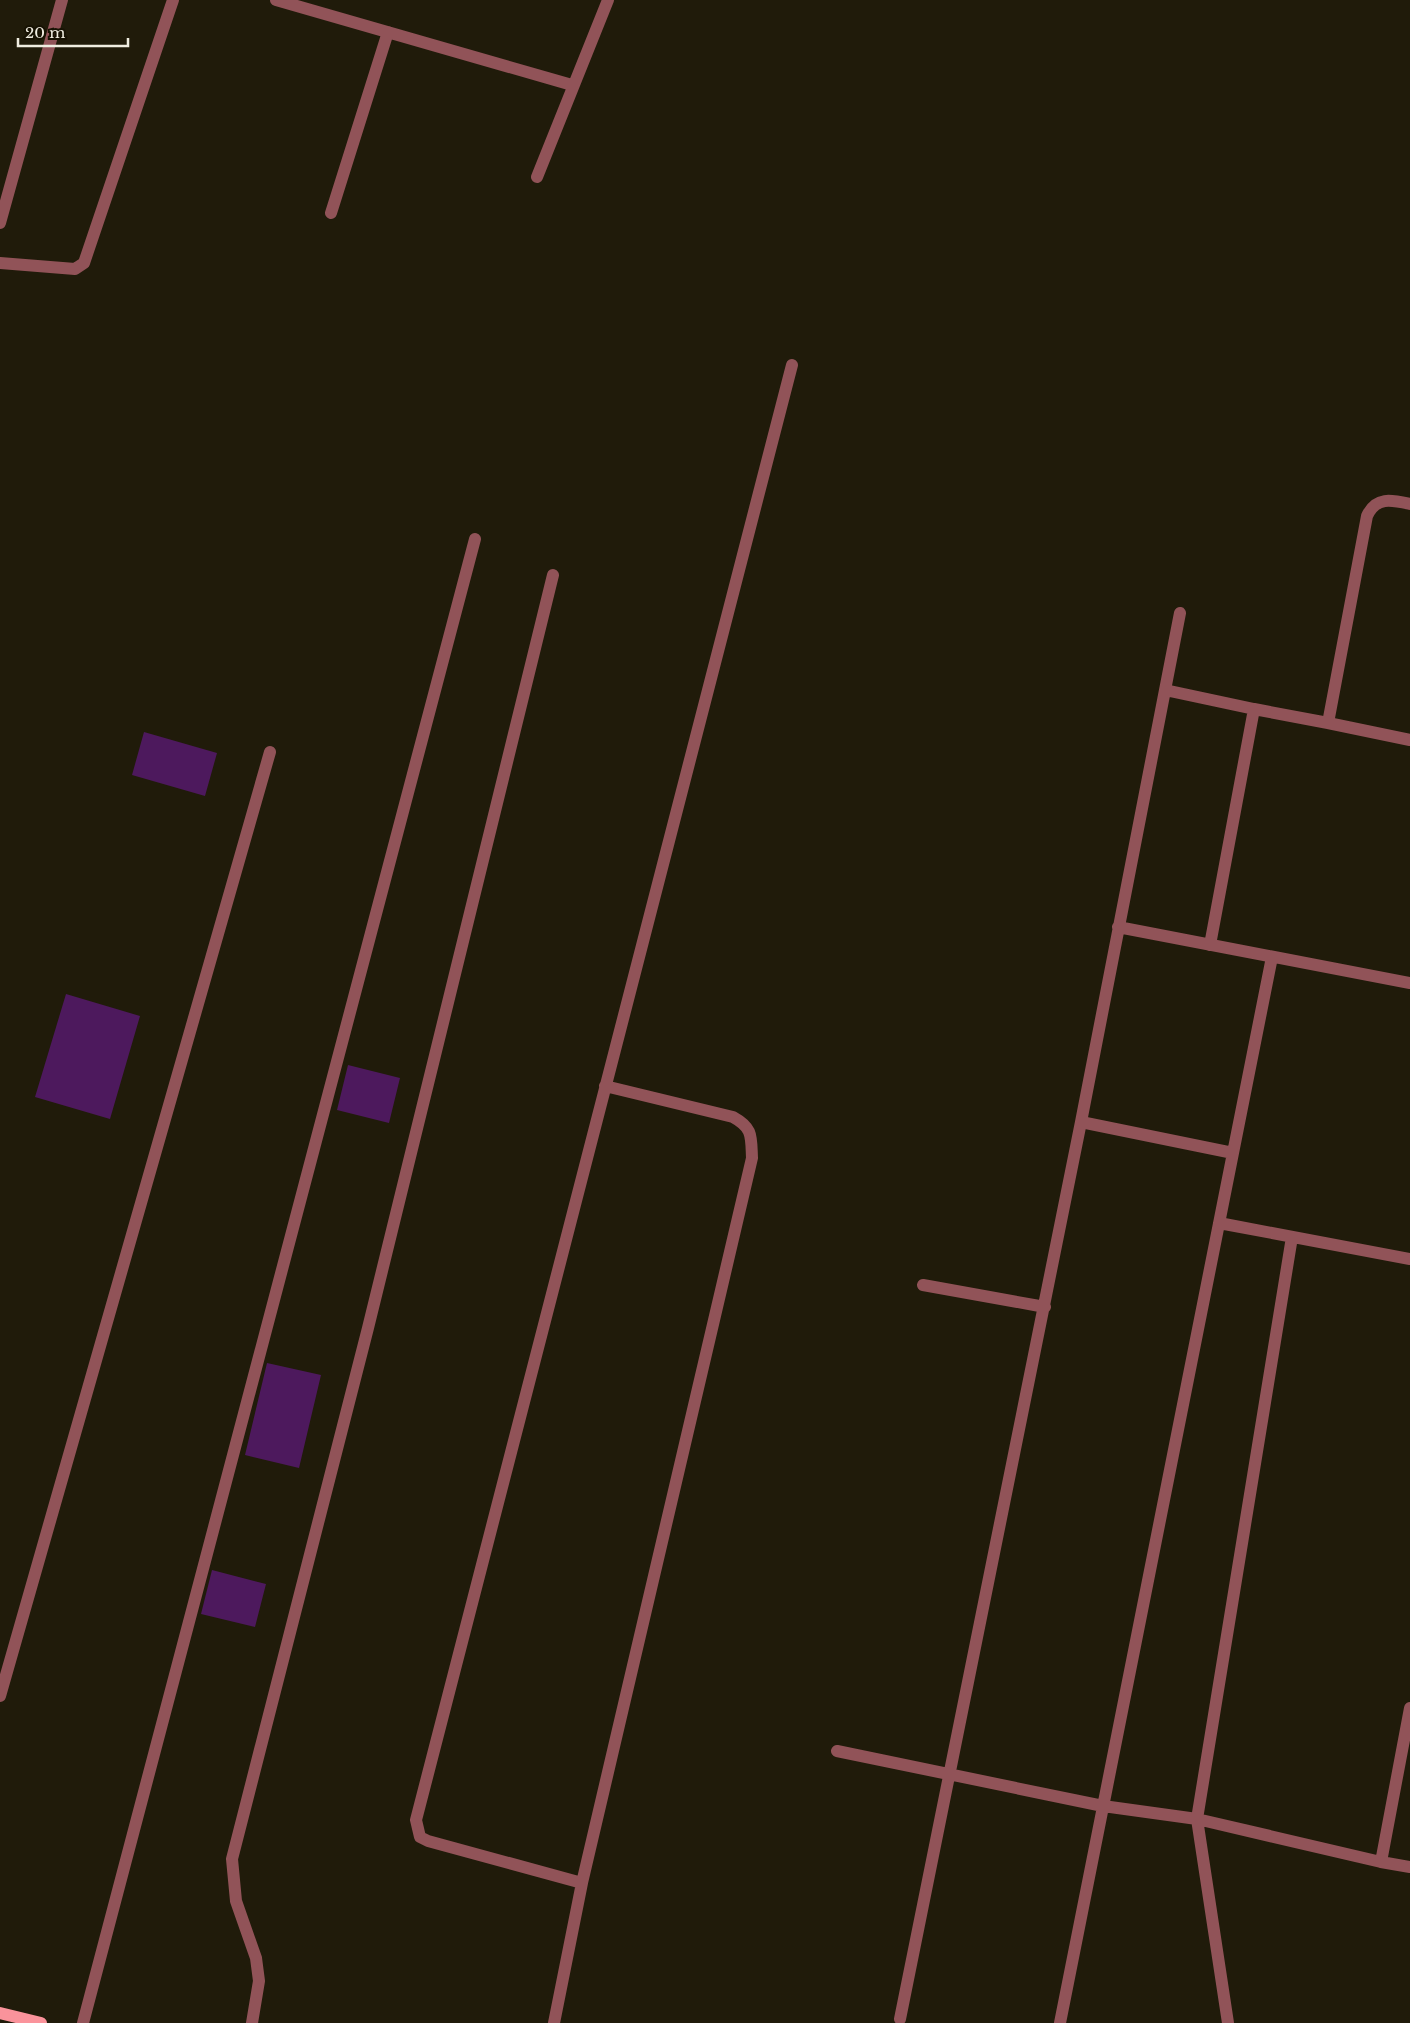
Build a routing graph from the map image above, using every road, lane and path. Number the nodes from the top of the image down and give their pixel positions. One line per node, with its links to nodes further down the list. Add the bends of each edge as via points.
1 (62, 0): 9 (street)
2 (173, 0): 10 (street, via 84,263 75,269)
3 (276, 0): 5 (street)
4 (608, 0): 6 (street)
5 (388, 32): 6 (street); 8 (street)
6 (572, 85): 7 (street)
7 (537, 177)
8 (331, 213)
9 (0, 223)
10 (0, 263)
11 (792, 365): 25 (street)
12 (1410, 504): 18 (street, via 1393,500 1378,502 1370,508 1367,516)
13 (475, 539): 45 (street)
14 (553, 575): 46 (street, via 366,1338 232,1858 236,1901 256,1958 259,1981)
15 (1180, 613): 16 (street)
16 (1164, 690): 17 (street); 21 (street)
17 (1254, 709): 18 (street); 22 (street)
18 (1328, 723): 19 (street)
19 (1410, 740)
20 (270, 752): 33 (street)
21 (1118, 927): 22 (street); 26 (street)
22 (1210, 945): 23 (street)
23 (1272, 957): 24 (street); 27 (street)
24 (1410, 984)
25 (605, 1086): 41 (street, via 733,1117 746,1124 751,1137 752,1158); 41 (street, via 416,1820 420,1837 428,1841)
26 (1082, 1122): 27 (street); 32 (street)
27 (1233, 1153): 28 (street)
28 (1219, 1223): 29 (street); 37 (street)
29 (1292, 1237): 30 (street); 38 (street)
30 (1410, 1258)
31 (923, 1285): 32 (street)
32 (1045, 1307): 36 (street)
33 (0, 1696)
34 (1410, 1708): 39 (street)
35 (837, 1751): 36 (street)
36 (951, 1774): 37 (street); 43 (street)
37 (1103, 1806): 38 (street); 48 (street)
38 (1197, 1819): 39 (street); 49 (street)
39 (1381, 1862): 40 (street)
40 (1410, 1867)
41 (582, 1883): 47 (street)
42 (0, 2013): 44 (main road)
43 (900, 2019)
44 (41, 2023)
45 (83, 2023)
46 (252, 2023)
47 (554, 2023)
48 (1060, 2023)
49 (1228, 2023)

